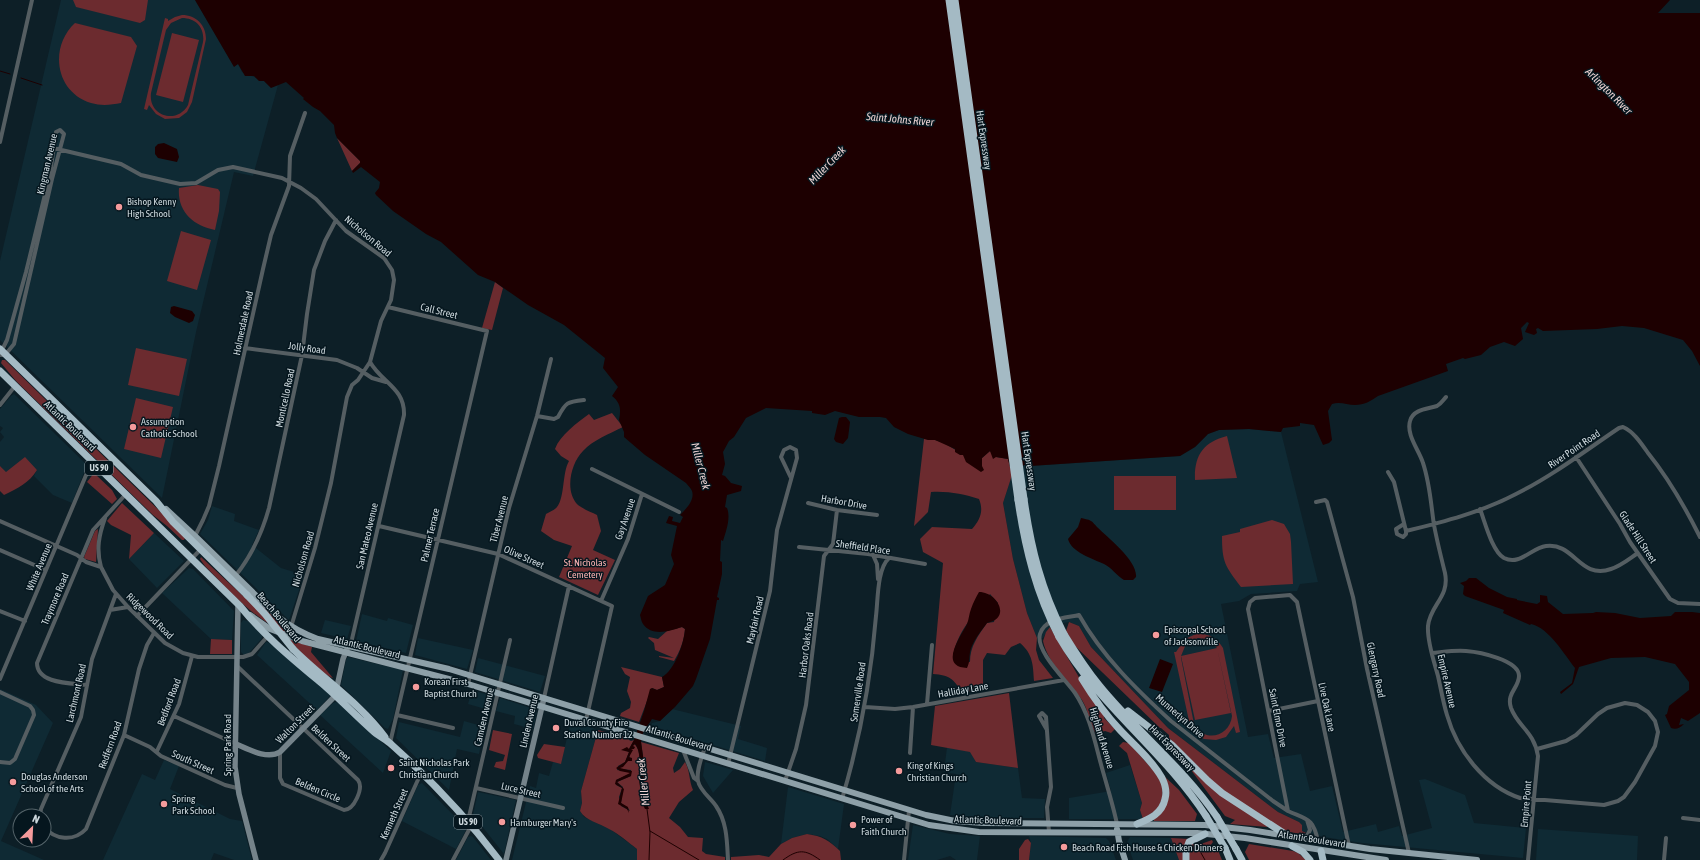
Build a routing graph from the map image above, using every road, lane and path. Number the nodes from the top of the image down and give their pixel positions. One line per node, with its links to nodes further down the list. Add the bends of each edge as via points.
1 (32, 0): 5 (street)
2 (949, 0): 81 (highway, Hart Expressway, bridge, via 1023,536 1038,590)
3 (955, 0): 81 (highway, Hart Expressway, bridge, via 1028,531 1044,589)
4 (304, 113): 8 (street, Holmesdale Road, via 293,145)
5 (0, 142)
6 (54, 148): 7 (street, Nicholson Road); 7 (street, Kingman Avenue, via 56,132 60,130 64,134); 13 (street, Kingman Avenue, via 26,272)
7 (59, 149): 8 (street, Nicholson Road, via 121,164 141,175 176,184 196,183 218,170 229,167); 13 (street, Kingman Avenue, via 15,340 11,349)
8 (289, 181): 9 (street, Nicholson Road, via 316,199); 12 (street, Holmesdale Road, via 271,235)
9 (336, 220): 10 (street, Nicholson Road, via 346,231 384,258 389,265 394,280); 14 (street, Monticello Road, via 314,270)
10 (388, 307): 11 (street, Call Street); 16 (street, Nicholson Road, via 381,321)
11 (486, 331): 48 (street, Palmer Terrace)
12 (245, 348): 14 (street, Jolly Road); 45 (street, Holmesdale Road, via 216,479 204,520)
13 (1, 353): 45 (highway, Beach Boulevard / US 90)
14 (302, 355): 18 (street, Jolly Road, via 337,360); 63 (street, Monticello Road, via 278,470 263,527 252,552)
15 (551, 359): 25 (street, Tiber Avenue)
16 (370, 362): 18 (street, Nicholson Road); 20 (street, San Mateo Avenue, via 378,375)
17 (0, 368): 19 (street)
18 (364, 373): 20 (street, San Mateo Avenue); 79 (street, Nicholson Road, via 352,385 347,397 316,548)
19 (3, 374): 21 (highway, Atlantic Boulevard / US 90)
20 (388, 383): 43 (street, San Mateo Avenue, via 400,394 404,415)
21 (15, 386): 24 (street); 27 (highway, Atlantic Boulevard / US 90)
22 (1446, 397): 42 (street, Empire Avenue, via 1439,405 1417,412 1409,422 1414,444 1423,463 1432,500)
23 (584, 400): 25 (street, via 569,402 554,419)
24 (0, 405)
25 (537, 416): 55 (street, Tiber Avenue)
26 (1576, 457): 35 (street, River Point Road, via 1521,492); 46 (street, River Point Road, via 1619,428 1626,428 1677,492); 54 (street, Glade Hill Street)
27 (92, 461): 31 (highway, Atlantic Boulevard / US 90); 49 (street, White Avenue)
28 (592, 469): 32 (street, Gay Avenue)
29 (1388, 472): 41 (street, via 1394,482)
30 (790, 478): 30 (street, Mayfair Road, via 781,457 784,450 790,447 794,448 797,454); 130 (street, Mayfair Road, via 777,530 770,590)
31 (126, 494): 38 (street, Traymore Road); 47 (highway, Atlantic Boulevard / US 90)
32 (642, 494): 37 (street); 68 (street, Gay Avenue, via 628,539)
33 (1316, 502): 168 (street, Glengarry Road, via 1327,502 1353,597)
34 (808, 503): 36 (street, Harbor Drive)
35 (1480, 509): 42 (street, River Point Road); 54 (street, via 1496,552 1508,560 1521,558 1542,547 1553,546 1566,551 1585,568 1604,571 1617,567)
36 (837, 510): 39 (street, Harbor Drive); 53 (street, Harbor Oaks Road, via 833,544)
37 (679, 512)
38 (105, 516): 57 (street, Traymore Road, via 93,530); 61 (street, Ridgewood Road, via 97,550)
39 (877, 516)
40 (0, 522): 49 (street)
41 (1404, 524): 44 (street); 44 (street, via 1397,527 1396,531 1403,537)
42 (1434, 524): 44 (street, River Point Road); 87 (street, Empire Avenue, via 1446,582 1444,594 1428,625)
43 (379, 526): 48 (street, Olive Street); 85 (street, San Mateo Avenue)
44 (1406, 531)
45 (193, 537): 47 (highway, via 181,543); 51 (highway, Beach Boulevard / US 90); 63 (main road, Atlantic Boulevard)
46 (1700, 537)
47 (171, 539): 59 (highway, Atlantic Boulevard / US 90)
48 (437, 540): 55 (street, Olive Street); 91 (street, Palmer Terrace)
49 (56, 546): 57 (street); 62 (street, White Avenue)
50 (799, 547): 53 (street, Sheffield Place)
51 (201, 549): 59 (street); 102 (highway, Beach Boulevard / US 90, bridge, via 265,614 293,649)
52 (0, 550): 62 (street)
53 (828, 550): 56 (street, Sheffield Place); 135 (street, Harbor Oaks Road, via 824,556 802,728)
54 (1638, 553): 69 (street, Glade Hill Street, via 1670,599 1678,603)
55 (498, 554): 65 (street, Olive Street); 96 (street, Tiber Avenue)
56 (873, 555): 58 (street, Sheffield Place); 64 (street, Somerville Road, via 877,564)
57 (81, 558): 61 (street); 101 (street, Traymore Road, via 37,667 47,679)
58 (889, 558): 60 (street, Sheffield Place); 64 (street, Somerville Road, via 883,565)
59 (192, 559): 70 (highway, Atlantic Boulevard / US 90); 75 (street)
60 (925, 564)
61 (100, 567): 66 (street, Ridgewood Road)
62 (46, 570): 77 (street, White Avenue)
63 (236, 575): 79 (main road, Atlantic Boulevard)
64 (879, 585): 111 (street, Somerville Road)
65 (569, 586): 68 (street, Olive Street); 107 (street, Linden Avenue)
66 (116, 594): 71 (street, Ridgewood Road); 72 (street, Larchmont Road)
67 (1268, 596): 108 (street, Live Oak Lane, via 1290,595 1296,602); 113 (street, Saint Elmo Drive, via 1255,598 1248,608)
68 (601, 600): 114 (street, Olive Street, via 612,606)
69 (1700, 604)
70 (239, 605): 76 (highway, Beach Boulevard / US 90); 78 (street, Spring Park Road)
71 (128, 606): 72 (street); 75 (street, Ridgewood Road)
72 (110, 610): 101 (street, Larchmont Road, via 92,659)
73 (0, 611): 77 (street)
74 (1079, 615): 98 (street, Highland Avenue, via 1054,620 1046,625 1040,636 1043,651); 148 (street, Munnerlyn Drive, via 1101,650 1156,707)
75 (137, 616): 80 (street, Ridgewood Road)
76 (253, 619): 78 (street, via 243,618); 82 (highway, Beach Boulevard / US 90); 86 (main road, Atlantic Boulevard, via 285,635)
77 (25, 621): 93 (street, White Avenue)
78 (238, 627): 90 (street, Spring Park Road)
79 (290, 627): 85 (main road, Atlantic Boulevard, via 310,636)
80 (154, 633): 89 (street, Ridgewood Road, via 174,649); 121 (street, Redfern Road, via 139,669)
81 (1062, 636): 88 (highway, Hart Expressway); 105 (highway, Hart Expressway)
82 (267, 637): 90 (street, Ridgewood Road, via 249,656); 106 (highway, Beach Boulevard / US 90)
83 (510, 640): 100 (street, Camden Avenue)
84 (932, 645): 109 (street)
85 (349, 646): 86 (street, San Mateo Avenue); 91 (main road, Atlantic Boulevard)
86 (346, 652): 95 (main road, Atlantic Boulevard); 102 (street, San Mateo Avenue)
87 (1432, 653): 125 (street, via 1473,652 1497,658 1514,667 1519,676 1510,704); 144 (street, Empire Avenue, via 1446,715 1472,762 1484,777 1501,790 1520,798)
88 (1070, 655): 156 (highway, via 1100,706 1154,768 1165,785 1166,799 1162,807 1153,816); 178 (highway, Hart Expressway, bridge, via 1103,699 1176,776 1206,816)
89 (192, 656): 90 (street, Ridgewood Road); 116 (street, Bedford Road, via 183,693)
90 (237, 658): 94 (street, Spring Park Road)
91 (410, 659): 95 (street, Palmer Terrace); 96 (main road, Atlantic Boulevard)
92 (0, 663): 93 (street)
93 (6, 665): 97 (street, White Avenue)
94 (237, 666): 119 (street, Belden Street); 122 (street, Spring Park Road)
95 (408, 668): 99 (main road, Atlantic Boulevard); 115 (street, Palmer Terrace)
96 (470, 675): 99 (street, Tiber Avenue); 100 (main road, Atlantic Boulevard)
97 (0, 679)
98 (1064, 680): 109 (street, Halliday Lane); 155 (street, Highland Avenue, via 1087,716)
99 (468, 684): 104 (main road, Atlantic Boulevard)
100 (500, 684): 104 (street, Camden Avenue); 107 (main road, Atlantic Boulevard)
101 (87, 685): 145 (street, Larchmont Road, via 81,717)
102 (337, 687): 106 (street, San Mateo Avenue); 123 (highway, Beach Boulevard / US 90, via 378,727)
103 (0, 692): 132 (street, via 30,706 34,715 15,759 10,763)
104 (498, 693): 110 (main road, Atlantic Boulevard); 140 (street, Camden Avenue)
105 (1106, 694): 161 (highway, via 1172,745 1218,790); 179 (highway, Hart Expressway, bridge, via 1184,775 1217,817)
106 (335, 696): 119 (street, Walton Street); 123 (highway, Beach Boulevard / US 90)
107 (544, 698): 110 (street, Linden Avenue); 114 (main road, Atlantic Boulevard)
108 (1318, 701): 113 (street); 166 (street, Live Oak Lane)
109 (927, 704): 112 (street, Halliday Lane)
110 (542, 706): 117 (main road, Atlantic Boulevard); 142 (street, Linden Avenue)
111 (865, 707): 112 (street, Halliday Lane); 141 (street, Somerville Road)
112 (913, 707): 129 (street)
113 (1269, 711): 148 (street, Saint Elmo Drive)
114 (588, 712): 117 (street); 124 (main road, Atlantic Boulevard)
115 (397, 715): 118 (street); 123 (street, Palmer Terrace)
116 (174, 716): 122 (street, Walton Street); 127 (street, Bedford Road)
117 (586, 720): 126 (main road, Atlantic Boulevard)
118 (453, 728)
119 (303, 729): 128 (street, Walton Street); 138 (street, Belden Street)
120 (1047, 730): 153 (street, via 1051,787 1047,803)
121 (124, 735): 127 (street, South Street); 157 (street, Redfern Road, via 86,829 72,838)
122 (236, 744): 128 (street, Walton Street, via 259,753); 139 (street, Spring Park Road)
123 (390, 744): 134 (highway, Beach Boulevard / US 90)
124 (705, 747): 130 (main road, Atlantic Boulevard); 131 (street)
125 (1537, 749): 144 (street, Empire Point); 144 (street, Empire Avenue, via 1566,741 1607,708 1625,703 1637,705 1648,712 1656,726 1657,742 1635,782 1618,801 1604,805)
126 (683, 750): 131 (main road, Atlantic Boulevard); 136 (street, via 694,778)
127 (157, 752): 139 (street, South Street, via 183,767)
128 (280, 752): 138 (street, Belden Circle, via 280,778 283,784 344,810 352,806)
129 (910, 753)
130 (731, 755): 133 (street, Mayfair Road); 135 (main road, Atlantic Boulevard)
131 (702, 756): 133 (main road, Atlantic Boulevard); 136 (street)
132 (0, 762)
133 (728, 764): 137 (main road, Atlantic Boulevard)
134 (421, 773): 154 (highway, Beach Boulevard / US 90); 170 (street, Kenneth Street)
135 (788, 773): 137 (street, Harbor Oaks Road); 141 (main road, Atlantic Boulevard)
136 (698, 781): 174 (street, via 723,819)
137 (785, 781): 143 (main road, Atlantic Boulevard)
138 (360, 782)
139 (237, 788): 169 (street, Spring Park Road)
140 (476, 788): 142 (street, Luce Street); 154 (street, Camden Avenue)
141 (844, 790): 143 (street, Somerville Road); 147 (main road, Atlantic Boulevard)
142 (521, 798): 146 (street, Luce Street); 173 (street, Linden Avenue)
143 (842, 799): 150 (main road, Atlantic Boulevard)
144 (1534, 799): 185 (street, Empire Point)
145 (41, 808)
146 (563, 808)
147 (909, 810): 150 (street); 153 (main road, Atlantic Boulevard, via 961,822)
148 (1288, 811): 151 (street)
149 (1683, 818): 152 (street)
150 (909, 819): 158 (main road, Atlantic Boulevard, via 966,831); 175 (street)
151 (1307, 819): 162 (street, via 1309,833); 164 (street, via 1315,826)
152 (1700, 820)
153 (1048, 823): 155 (main road, Atlantic Boulevard); 158 (street)
154 (470, 824): 171 (street, Camden Avenue); 172 (highway, Beach Boulevard / US 90)
155 (1117, 824): 156 (main road, Atlantic Boulevard); 159 (main road, Highland Avenue)
156 (1137, 824): 161 (main road, Atlantic Boulevard, via 1205,825)
157 (52, 832)
158 (1049, 832): 159 (main road, Atlantic Boulevard)
159 (1117, 833): 160 (main road, Atlantic Boulevard); 176 (main road, Highland Avenue)
160 (1205, 834): 165 (main road, Atlantic Boulevard); 177 (highway, via 1189,842)
161 (1288, 836): 162 (main road, Atlantic Boulevard)
162 (1300, 838): 164 (main road, Atlantic Boulevard)
163 (1666, 838): 186 (street)
164 (1318, 841): 166 (main road, Atlantic Boulevard); 167 (main road)
165 (1292, 846): 167 (main road, Atlantic Boulevard); 180 (highway, via 1303,852)
166 (1349, 846): 168 (main road, Atlantic Boulevard)
167 (1321, 850): 181 (highway); 182 (main road, Atlantic Boulevard)
168 (1409, 853): 184 (main road, Atlantic Boulevard)
169 (256, 860)
170 (381, 860)
171 (453, 860)
172 (499, 860)
173 (506, 860)
174 (728, 860)
175 (904, 860)
176 (1125, 860)
177 (1186, 860)
178 (1230, 860)
179 (1242, 860)
180 (1310, 860)
181 (1323, 860)
182 (1383, 860): 183 (main road, Atlantic Boulevard)
183 (1386, 860)
184 (1476, 860)
185 (1528, 860)
186 (1664, 860)

